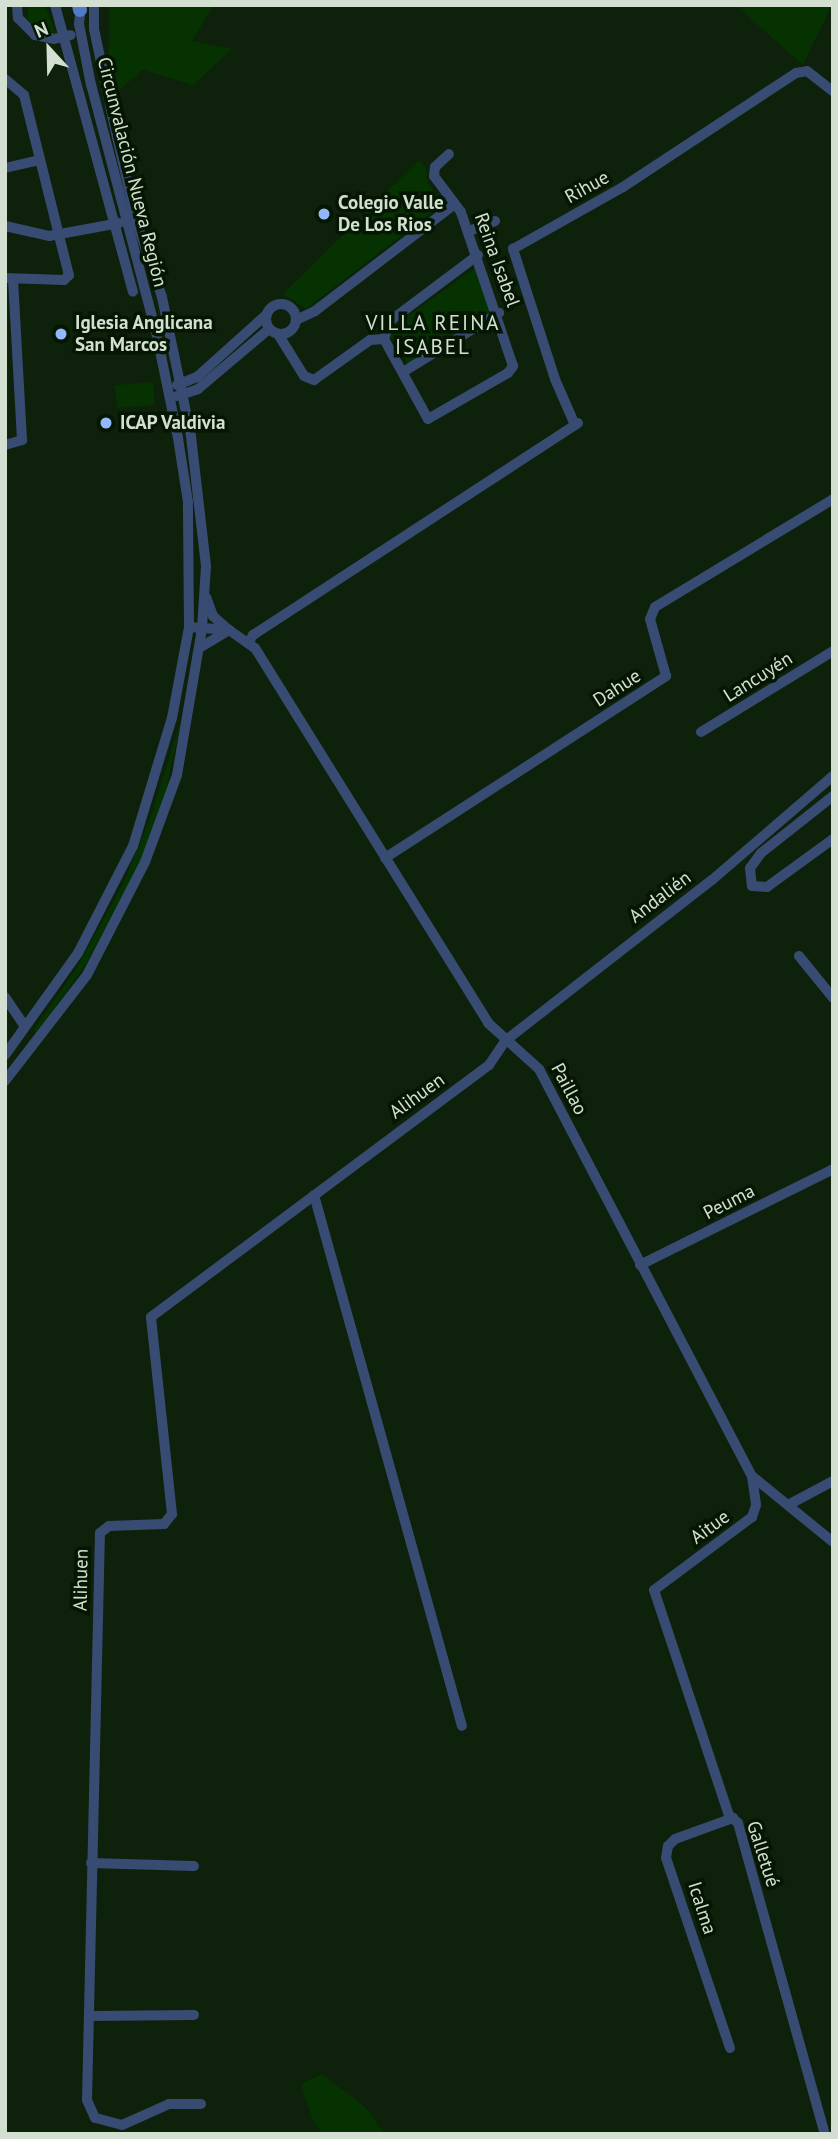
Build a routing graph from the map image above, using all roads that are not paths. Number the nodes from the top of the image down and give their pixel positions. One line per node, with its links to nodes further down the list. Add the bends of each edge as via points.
1 (55, 5): 6 (street)
2 (83, 6): 4 (street, Circunvalación Nueva Región); 5 (street, Circunvalación Nueva Región)
3 (13, 11): 6 (street, via 35,35)
4 (94, 29): 5 (street); 13 (street, Circunvalación Nueva Región)
5 (80, 33): 6 (street); 13 (street, Circunvalación Nueva Región)
6 (66, 36): 13 (street)
7 (5, 79): 10 (street, via 22,92)
8 (833, 91): 41 (street, Rihue, via 807,71 796,73 623,187 513,249 555,379 577,424 253,635)
9 (449, 153): 12 (street, Reina Isabel, via 435,167 434,176)
10 (40, 160): 11 (street); 17 (street)
11 (5, 168)
12 (455, 204): 16 (street, Reina Isabel); 24 (street, via 315,311)
13 (126, 221): 17 (street); 20 (street); 25 (street, Circunvalación Nueva Región, via 162,297); 26 (street, Circunvalación Nueva Región)
14 (495, 221): 16 (street)
15 (5, 226): 17 (street)
16 (468, 232): 18 (street, Reina Isabel)
17 (60, 235): 19 (street, via 69,275 64,280)
18 (478, 255): 22 (street, Reina Isabel); 28 (street, via 390,321)
19 (9, 279): 21 (street)
20 (133, 292)
21 (10, 297): 30 (street)
22 (499, 313): 31 (street); 31 (street, Reina Isabel, via 512,369 436,418 424,416)
23 (267, 314): 24 (street, via 282,304 294,311); 27 (street); 32 (street)
24 (296, 320): 27 (street, via 289,332)
25 (168, 330): 26 (street); 32 (street, Circunvalación Nueva Región)
26 (156, 332): 32 (street, Circunvalación Nueva Región)
27 (273, 332): 28 (street, via 304,376 314,380 370,340); 32 (street, via 198,389)
28 (384, 339): 31 (street, Reina Isabel)
29 (5, 345): 30 (street)
30 (18, 345): 34 (street)
31 (403, 372)
32 (178, 389): 37 (street, Circunvalación Nueva Región, via 202,498); 38 (street, Circunvalación Nueva Región, via 188,502)
33 (5, 396): 34 (street)
34 (19, 396): 35 (street, via 22,440)
35 (5, 445)
36 (833, 499): 48 (street, Dahue, via 655,607 650,619 666,676)
37 (204, 591): 39 (street, Circunvalación Nueva Región); 40 (street, via 213,615)
38 (189, 627): 39 (street, Paillao); 54 (street, Circunvalación Nueva Región, via 172,718 133,846 79,953)
39 (202, 628): 40 (street, Paillao); 42 (street, Circunvalación Nueva Región)
40 (229, 630): 41 (street, Paillao); 42 (street, via 212,636)
41 (249, 642): 48 (street, Paillao, via 314,737)
42 (200, 650): 55 (street, Circunvalación Nueva Región, via 177,775 145,862 87,975)
43 (833, 651): 44 (street, Lancuyén)
44 (701, 732)
45 (833, 776): 49 (street, Andalién)
46 (833, 796): 50 (street, via 761,853)
47 (833, 839): 50 (street, via 766,887 751,886)
48 (385, 858): 56 (street, Paillao, via 488,1023)
49 (737, 858): 50 (street); 56 (street, Andalién)
50 (749, 874)
51 (799, 956): 53 (street)
52 (5, 997): 54 (street)
53 (833, 998)
54 (25, 1028): 55 (street); 57 (street, Circunvalación Nueva Región)
55 (39, 1041): 58 (street, Circunvalación Nueva Región)
56 (505, 1041): 60 (street, Alihuen, via 489,1065); 61 (street, Paillao, via 528,1054 540,1069)
57 (5, 1055)
58 (5, 1081)
59 (833, 1169): 61 (street, Peuma)
60 (314, 1195): 67 (street); 69 (street, Alihuen, via 151,1317 172,1514 164,1524 107,1526 100,1533)
61 (640, 1265): 62 (street, Paillao)
62 (752, 1476): 64 (street, Paillao); 66 (street, Aitue, via 756,1505 752,1517)
63 (833, 1481): 64 (street)
64 (788, 1505): 65 (street, Paillao)
65 (833, 1542)
66 (654, 1590): 68 (street, Galletué)
67 (462, 1726)
68 (733, 1818): 73 (street, Icalma, via 676,1839 668,1846 666,1858); 75 (street, Galletué, via 742,1836)
69 (91, 1863): 70 (street); 72 (street, Alihuen)
70 (194, 1866)
71 (194, 2015): 72 (street)
72 (90, 2016): 74 (street, Alihuen, via 87,2100 95,2118 127,2125 169,2104)
73 (730, 2048)
74 (201, 2104)
75 (825, 2134)

